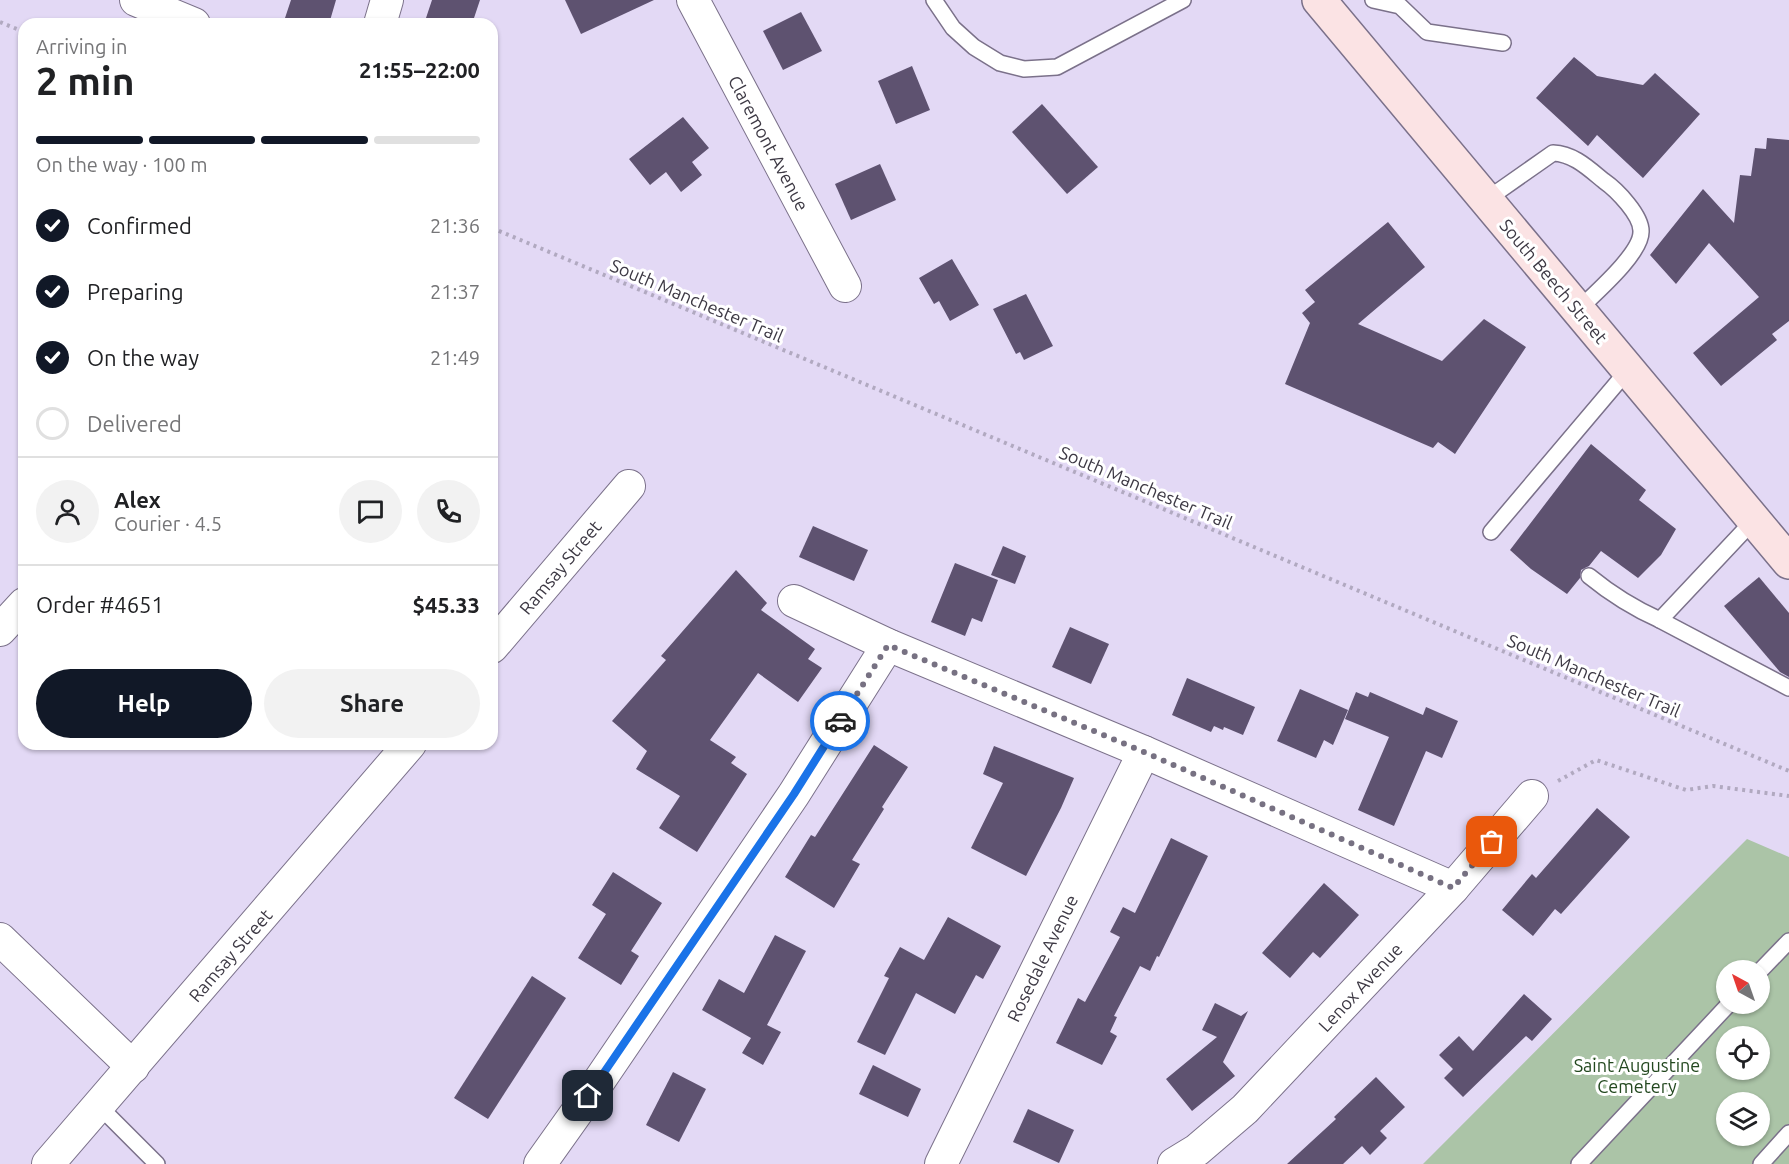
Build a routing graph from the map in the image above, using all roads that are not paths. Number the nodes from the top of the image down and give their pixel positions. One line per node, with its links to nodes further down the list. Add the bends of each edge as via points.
1 (136, 0): 8 (street)
2 (387, 0): 9 (street)
3 (693, 0): 12 (street, Claremont Avenue)
4 (934, 0): 5 (lane, via 953,28 974,47 1000,63 1024,69 1057,67)
5 (1183, 0)
6 (1319, 0): 11 (street, South Beech Street)
7 (1373, 0): 10 (lane, via 1400,6 1427,32)
8 (180, 18)
9 (382, 18)
10 (1503, 43)
11 (1486, 200): 13 (street, South Beech Street); 13 (lane, via 1553,153 1566,153 1612,186 1638,218 1642,233 1630,257)
12 (845, 286)
13 (1578, 310): 14 (street, South Beech Street)
14 (1628, 370): 16 (street, South Beech Street); 17 (lane)
15 (628, 486): 24 (street, Ramsay Street)
16 (1754, 520): 18 (street, South Beech Street); 22 (lane)
17 (1491, 532)
18 (1789, 561)
19 (1589, 576): 22 (lane, via 1611,594)
20 (794, 601): 25 (street)
21 (18, 610): 23 (street)
22 (1659, 620): 26 (lane)
23 (0, 630)
24 (498, 640)
25 (888, 645): 28 (street); 40 (street, via 794,794)
26 (1789, 688)
27 (405, 750): 35 (street, Ramsay Street)
28 (1144, 752): 30 (street); 41 (street, Rosedale Avenue)
29 (1532, 796): 30 (street, Lenox Avenue)
30 (1453, 888): 42 (street, Lenox Avenue, via 1245,1109 1197,1150)
31 (0, 939): 35 (street)
32 (1789, 941): 33 (lane)
33 (1770, 961)
34 (1720, 1014): 43 (lane)
35 (133, 1066): 36 (street, Ramsay Street)
36 (99, 1106): 38 (street, Ramsay Street); 39 (lane)
37 (1789, 1133): 44 (lane)
38 (48, 1164)
39 (157, 1164)
40 (540, 1164)
41 (940, 1164)
42 (1174, 1164)
43 (1579, 1164)
44 (1761, 1164)

